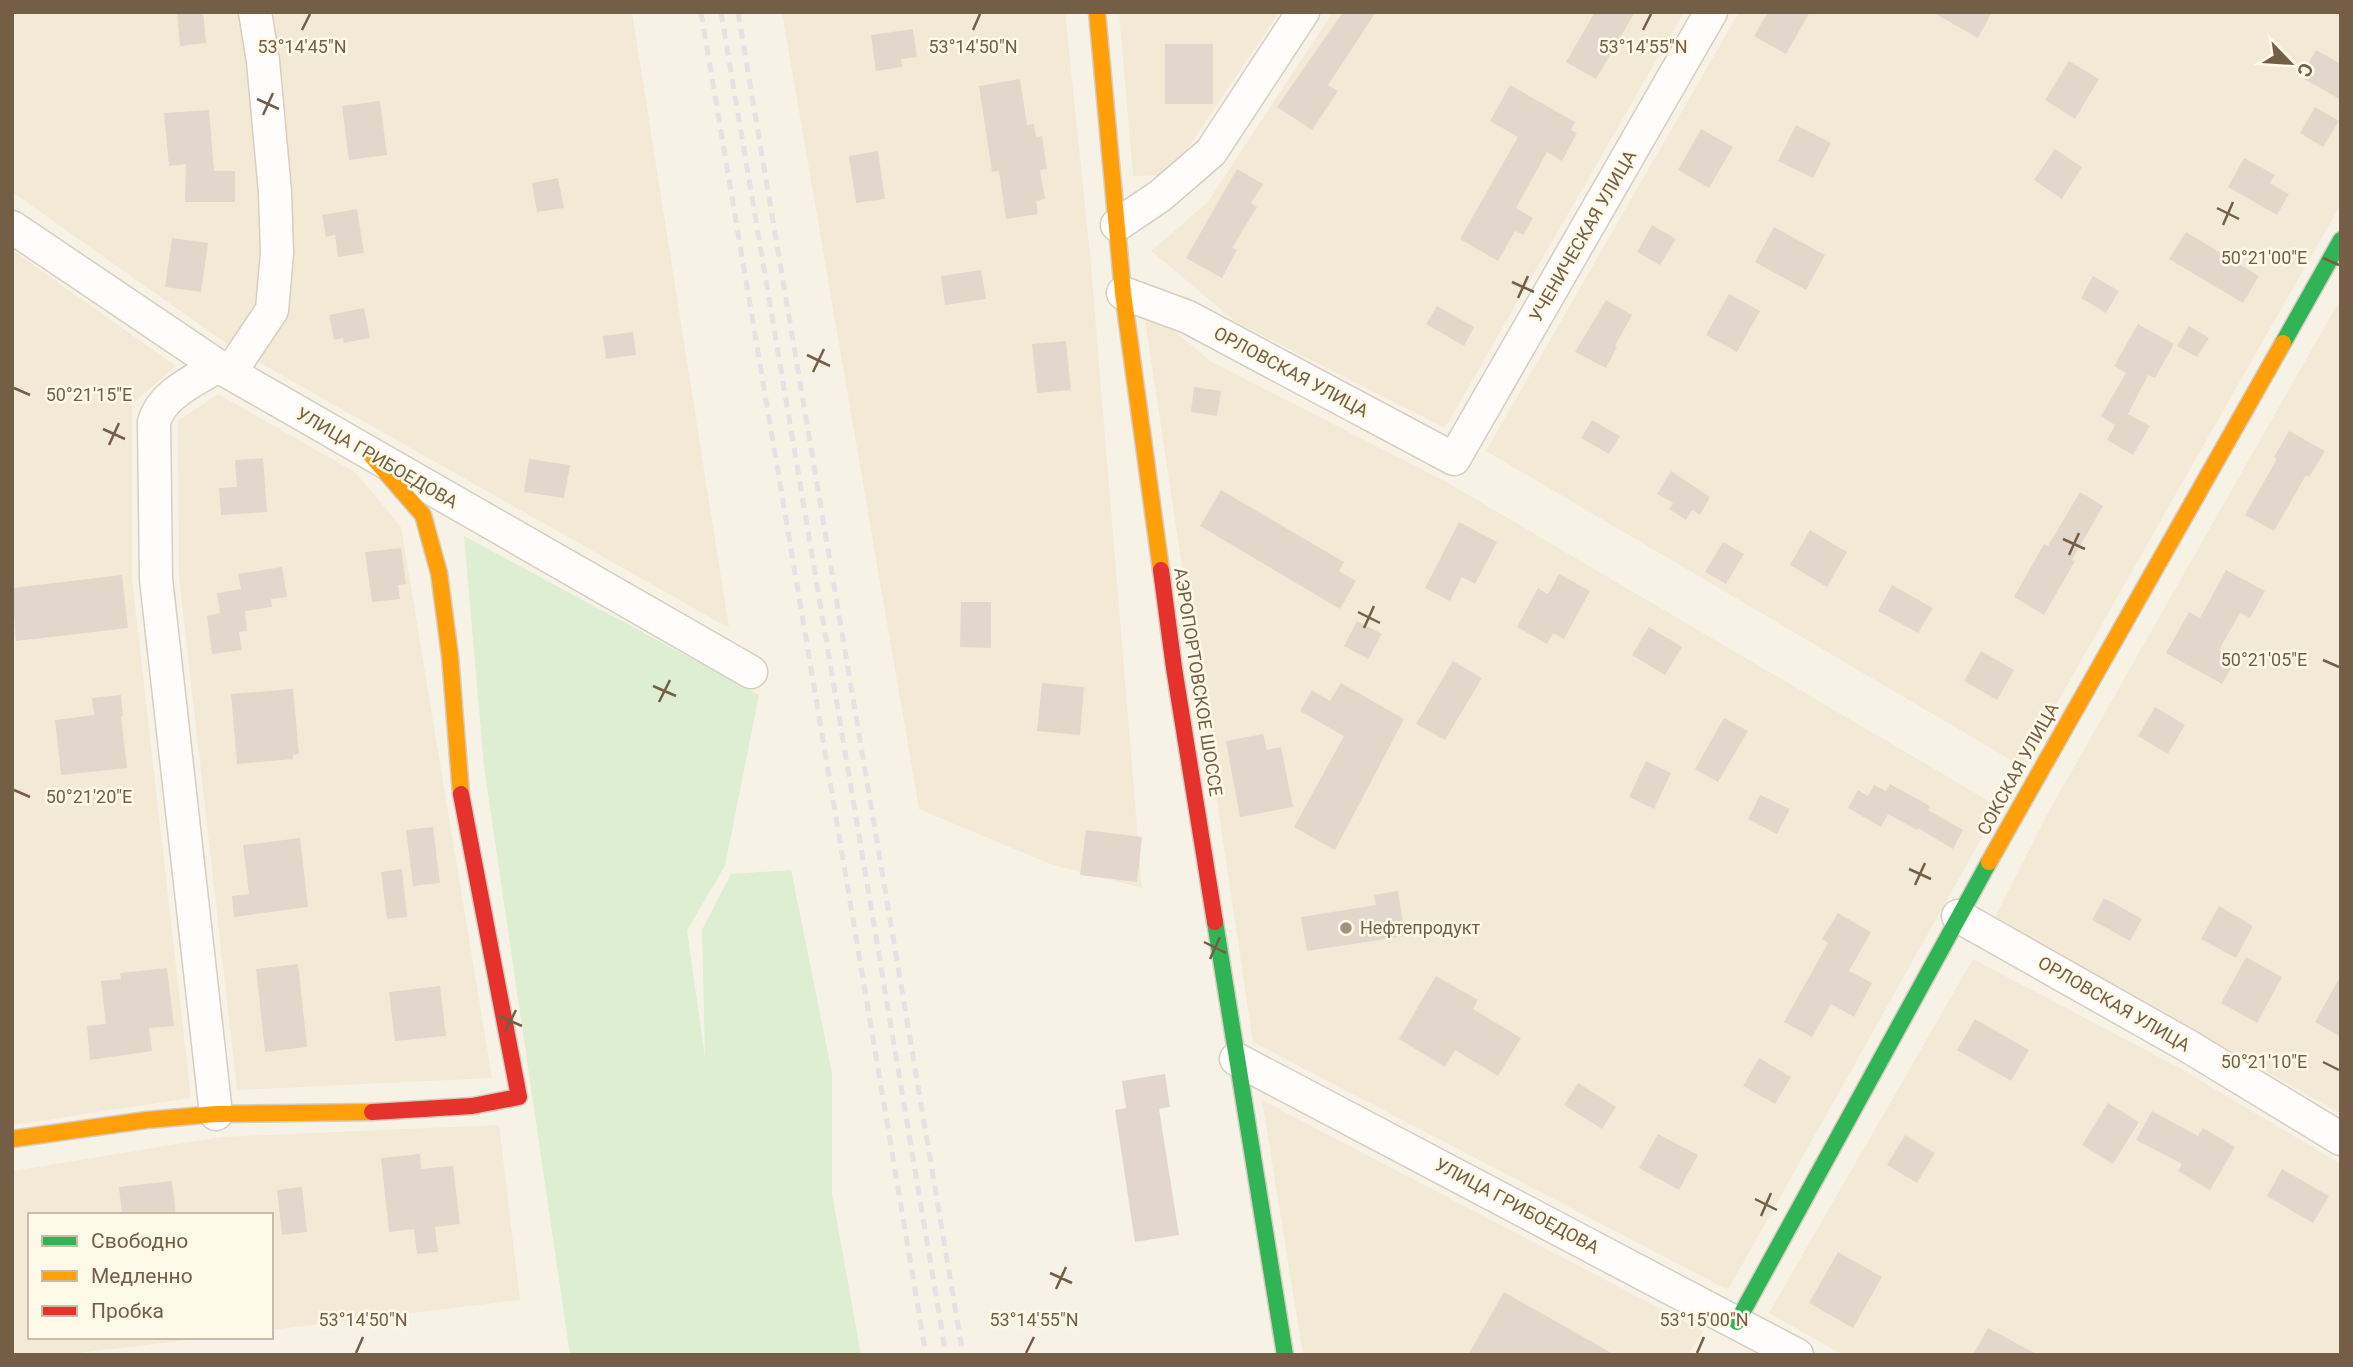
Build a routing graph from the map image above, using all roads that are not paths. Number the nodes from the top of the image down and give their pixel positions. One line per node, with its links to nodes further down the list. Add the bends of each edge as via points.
1 (255, 12): 9 (street, via 275,192 277,253 272,310)
2 (1097, 12): 5 (street, АЭРОПОРТОВСКОЕ ШОССЕ)
3 (1303, 12): 5 (street, via 1211,152)
4 (1711, 12): 11 (street, УЧЕНИЧЕСКАЯ УЛИЦА)
5 (1117, 225): 8 (street, АЭРОПОРТОВСКОЕ ШОССЕ)
6 (12, 227): 9 (street, УЛИЦА ГРИБОЕДОВА)
7 (2341, 240): 13 (street, СОКСКАЯ УЛИЦА)
8 (1123, 293): 11 (street, ОРЛОВСКАЯ УЛИЦА, via 1188,317); 14 (street, АЭРОПОРТОВСКОЕ ШОССЕ, via 1174,668)
9 (224, 370): 10 (street, УЛИЦА ГРИБОЕДОВА); 15 (street, via 168,398 158,408 154,422 156,579)
10 (370, 454): 12 (street, УЛИЦА ГРИБОЕДОВА); 15 (street, via 423,515 439,573 462,802 519,1097 380,1111)
11 (1454, 459)
12 (751, 672)
13 (1958, 915): 17 (street, ОРЛОВСКАЯ УЛИЦА); 18 (street, СОКСКАЯ УЛИЦА)
14 (1236, 1059): 18 (street, УЛИЦА ГРИБОЕДОВА); 19 (street, АЭРОПОРТОВСКОЕ ШОССЕ)
15 (216, 1114): 16 (street)
16 (12, 1139)
17 (2341, 1139)
18 (1737, 1322): 20 (street, УЛИЦА ГРИБОЕДОВА)
19 (1285, 1355)
20 (1797, 1355)

